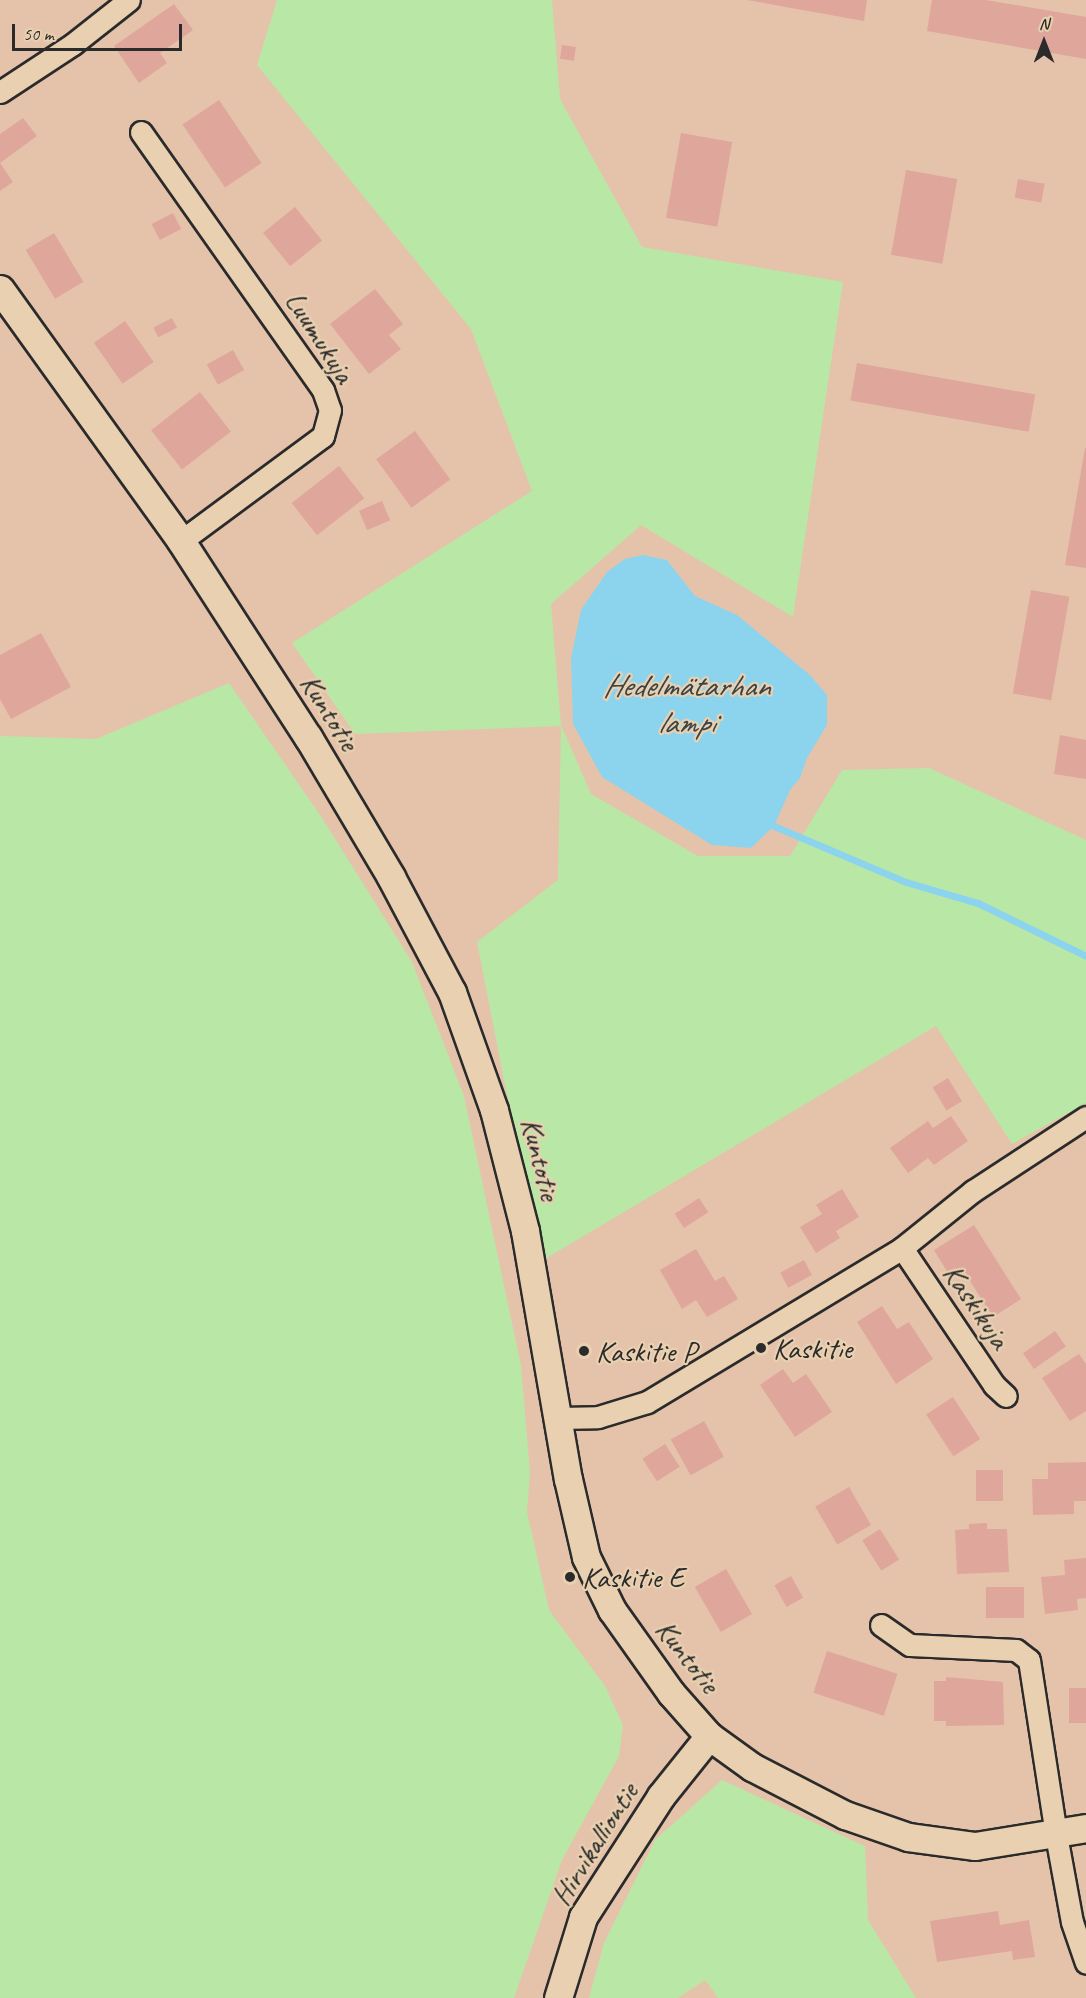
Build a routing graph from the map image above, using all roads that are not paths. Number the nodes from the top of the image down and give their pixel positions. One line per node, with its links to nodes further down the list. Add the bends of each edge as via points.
1 (129, 0): 2 (street, via 73,44)
2 (0, 92)
3 (141, 132): 5 (street, Luumukuja, via 323,390 330,410 323,436)
4 (0, 289): 5 (street, Kuntotie)
5 (181, 541): 9 (street, Kuntotie, via 308,737 452,992 500,1132 525,1231)
6 (1086, 1117): 7 (street, via 973,1191)
7 (902, 1248): 8 (street, Kaskikuja, via 994,1385); 9 (street, via 646,1402 598,1417)
8 (1006, 1396)
9 (560, 1418): 11 (street, Kuntotie, via 568,1479 586,1557 612,1610 672,1693)
10 (880, 1625): 13 (street, via 910,1645 1016,1650 1029,1660)
11 (710, 1736): 13 (street, Kuntotie, via 752,1767 845,1815 908,1837 975,1846); 15 (street, Hirvikalliontie, via 661,1796 584,1917)
12 (1086, 1828): 13 (street, Kuntotie)
13 (1056, 1835): 14 (street, via 1072,1922)
14 (1086, 1963)
15 (558, 1998)

